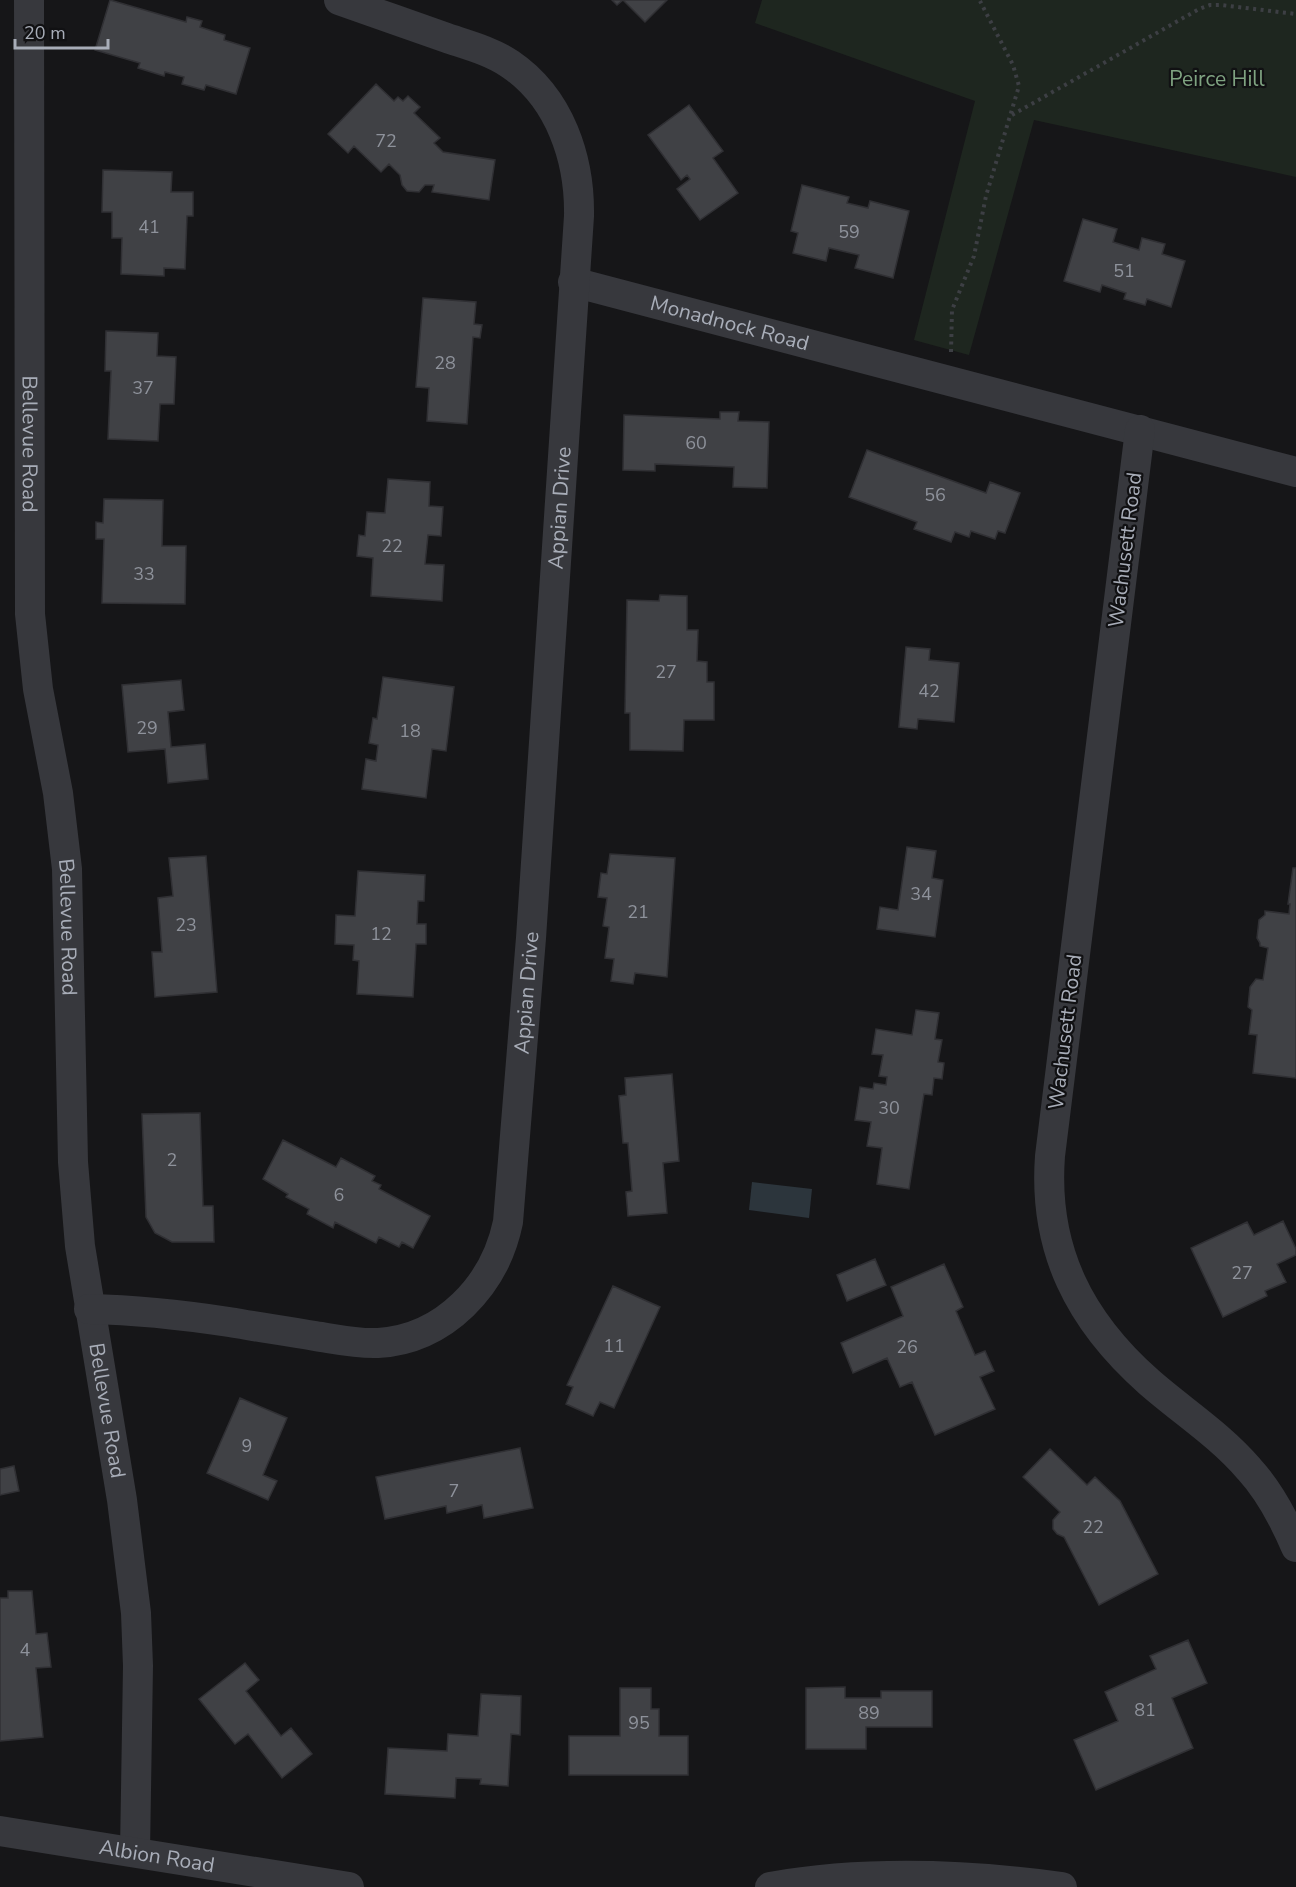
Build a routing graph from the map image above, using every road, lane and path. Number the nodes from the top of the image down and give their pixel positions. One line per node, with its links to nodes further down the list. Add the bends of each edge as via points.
1 (29, 0): 10 (street, Bellevue Road, via 30,614 67,869 73,1171)
2 (339, 0): 6 (street, via 500,58 543,96 564,133 576,172 579,216)
3 (981, 1): 5 (path, via 1018,76)
4 (1296, 14): 5 (path, via 1210,5)
5 (1011, 115): 7 (path, via 986,196 974,256 952,310 952,348)
6 (573, 282): 7 (street, Monadnock Road); 10 (street, Appian Drive, via 510,1207 495,1262 480,1287 452,1315 418,1334 380,1343 197,1317)
7 (944, 378): 8 (street, Monadnock Road)
8 (1140, 430): 9 (street, Monadnock Road); 11 (street, Wachusett Road, via 1048,1196 1068,1275 1103,1335 1149,1382 1251,1471 1276,1506)
9 (1296, 472)
10 (89, 1309): 13 (street, Bellevue Road, via 124,1510 136,1613)
11 (1296, 1547)
12 (0, 1831): 13 (street, Albion Road)
13 (135, 1852): 14 (street, Albion Road)
14 (349, 1887)
15 (770, 1887): 16 (street, via 892,1876 985,1879)
16 (1062, 1887)

